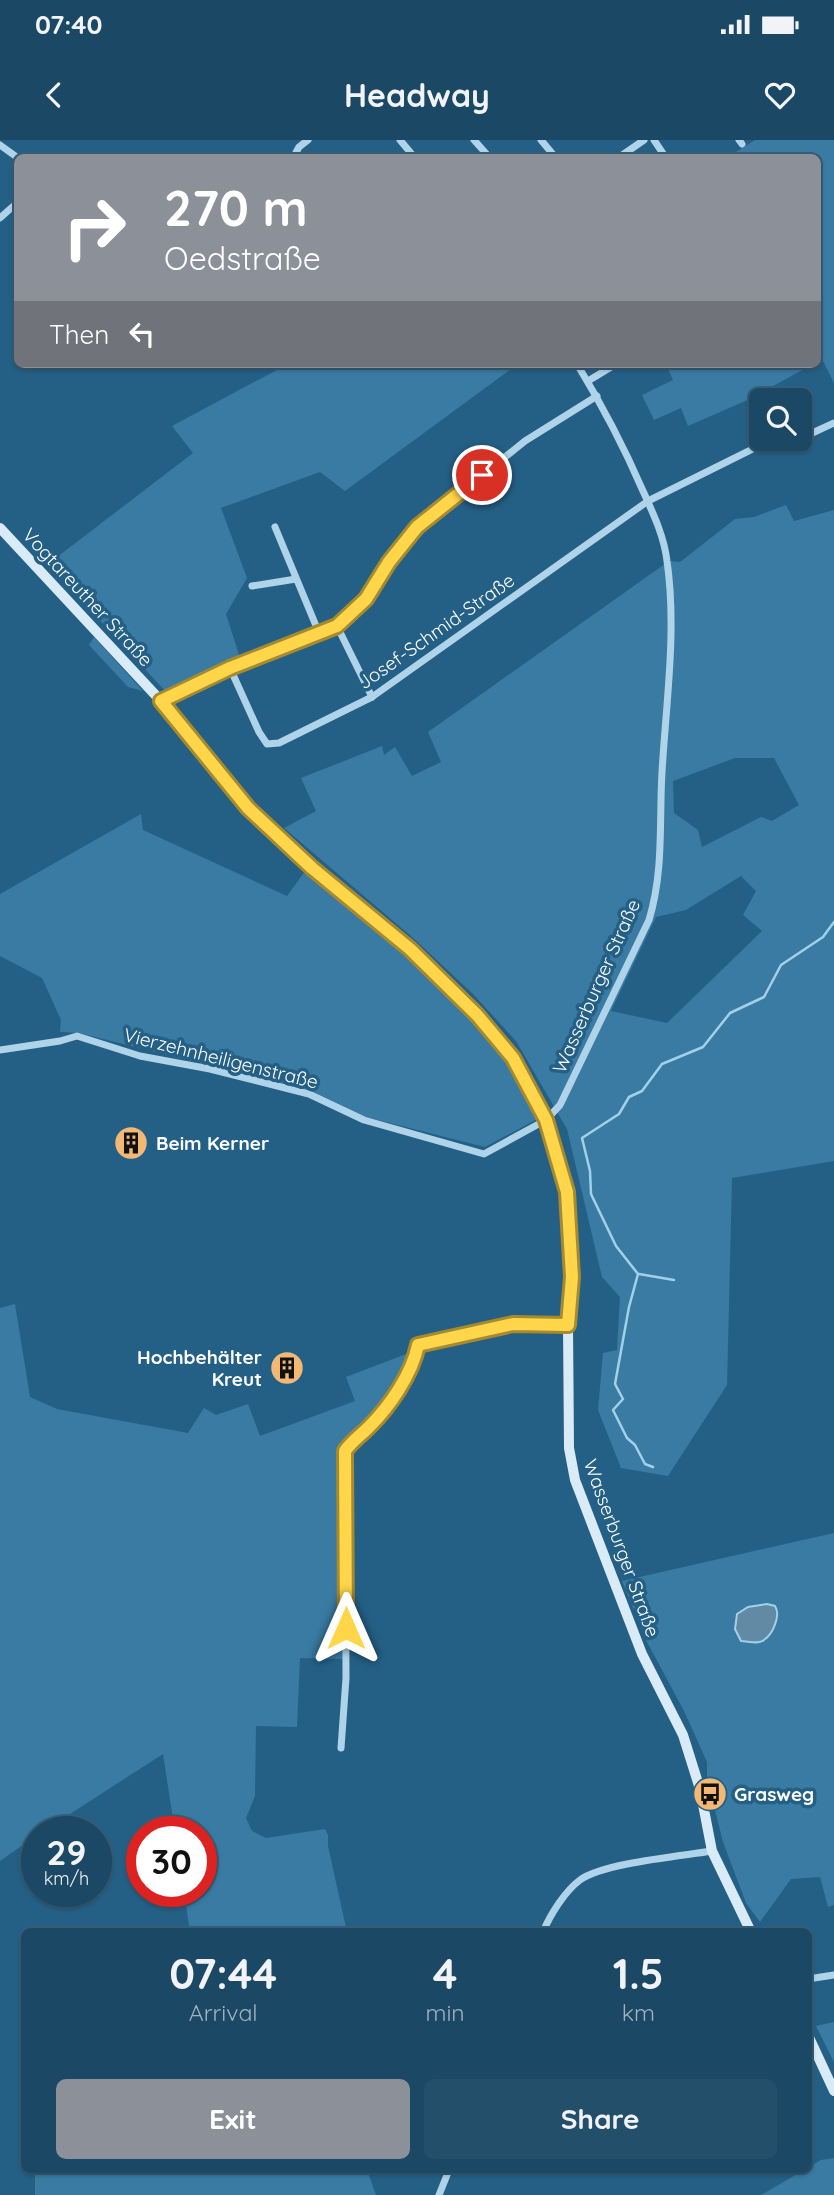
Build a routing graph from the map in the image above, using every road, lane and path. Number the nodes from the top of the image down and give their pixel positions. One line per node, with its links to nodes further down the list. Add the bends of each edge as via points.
1 (308, 140): 6 (street)
2 (400, 140): 7 (street)
3 (474, 140): 8 (street)
4 (541, 140): 9 (street)
5 (644, 140): 10 (street)
6 (295, 154)
7 (412, 154)
8 (486, 154)
9 (552, 154)
10 (624, 154)
11 (14, 205): 12 (street)
12 (0, 218)
13 (580, 368): 15 (street, Wasserburger Straße)
14 (609, 368): 15 (street)
15 (588, 381): 16 (street, Wasserburger Straße)
16 (597, 396): 20 (street, Wasserburger Straße); 25 (street, via 525,441 417,527 366,599)
17 (834, 423): 18 (street)
18 (812, 433)
19 (749, 451): 20 (street, Josef-Schmid-Straße)
20 (648, 501): 28 (street, Josef-Schmid-Straße); 31 (street, Wasserburger Straße, via 667,559 672,613 660,864 649,920 565,1097)
21 (275, 527): 23 (street)
22 (0, 528): 29 (main road, Vogtareuther Straße)
23 (296, 579): 24 (street); 26 (street)
24 (252, 586)
25 (337, 626): 26 (street); 28 (street)
26 (319, 633): 27 (street)
27 (230, 668): 28 (street, Josef-Schmid-Straße, via 267,744 279,743); 29 (street)
28 (372, 697)
29 (161, 701): 31 (main road, Vogtareuther Straße, via 262,822 410,949 477,1015 513,1058)
30 (0, 1050): 31 (street, Vierzehnheiligenstraße, via 77,1036 140,1056 309,1094 364,1121 484,1154)
31 (546, 1120): 32 (main road, Wasserburger Straße, via 570,1217)
32 (568, 1325): 33 (street, via 513,1324 418,1345 400,1388 345,1451 346,1678); 34 (main road, Wasserburger Straße, via 569,1448 575,1480 642,1654 683,1735)
33 (341, 1748)
34 (712, 1851): 35 (street, via 612,1867 581,1879); 36 (main road, Wasserburger Straße)
35 (544, 1928)
36 (749, 1928)
37 (834, 1975): 38 (street)
38 (812, 1978)
39 (812, 2044): 40 (main road)
40 (834, 2091)
41 (448, 2173): 42 (street)
42 (439, 2195)

